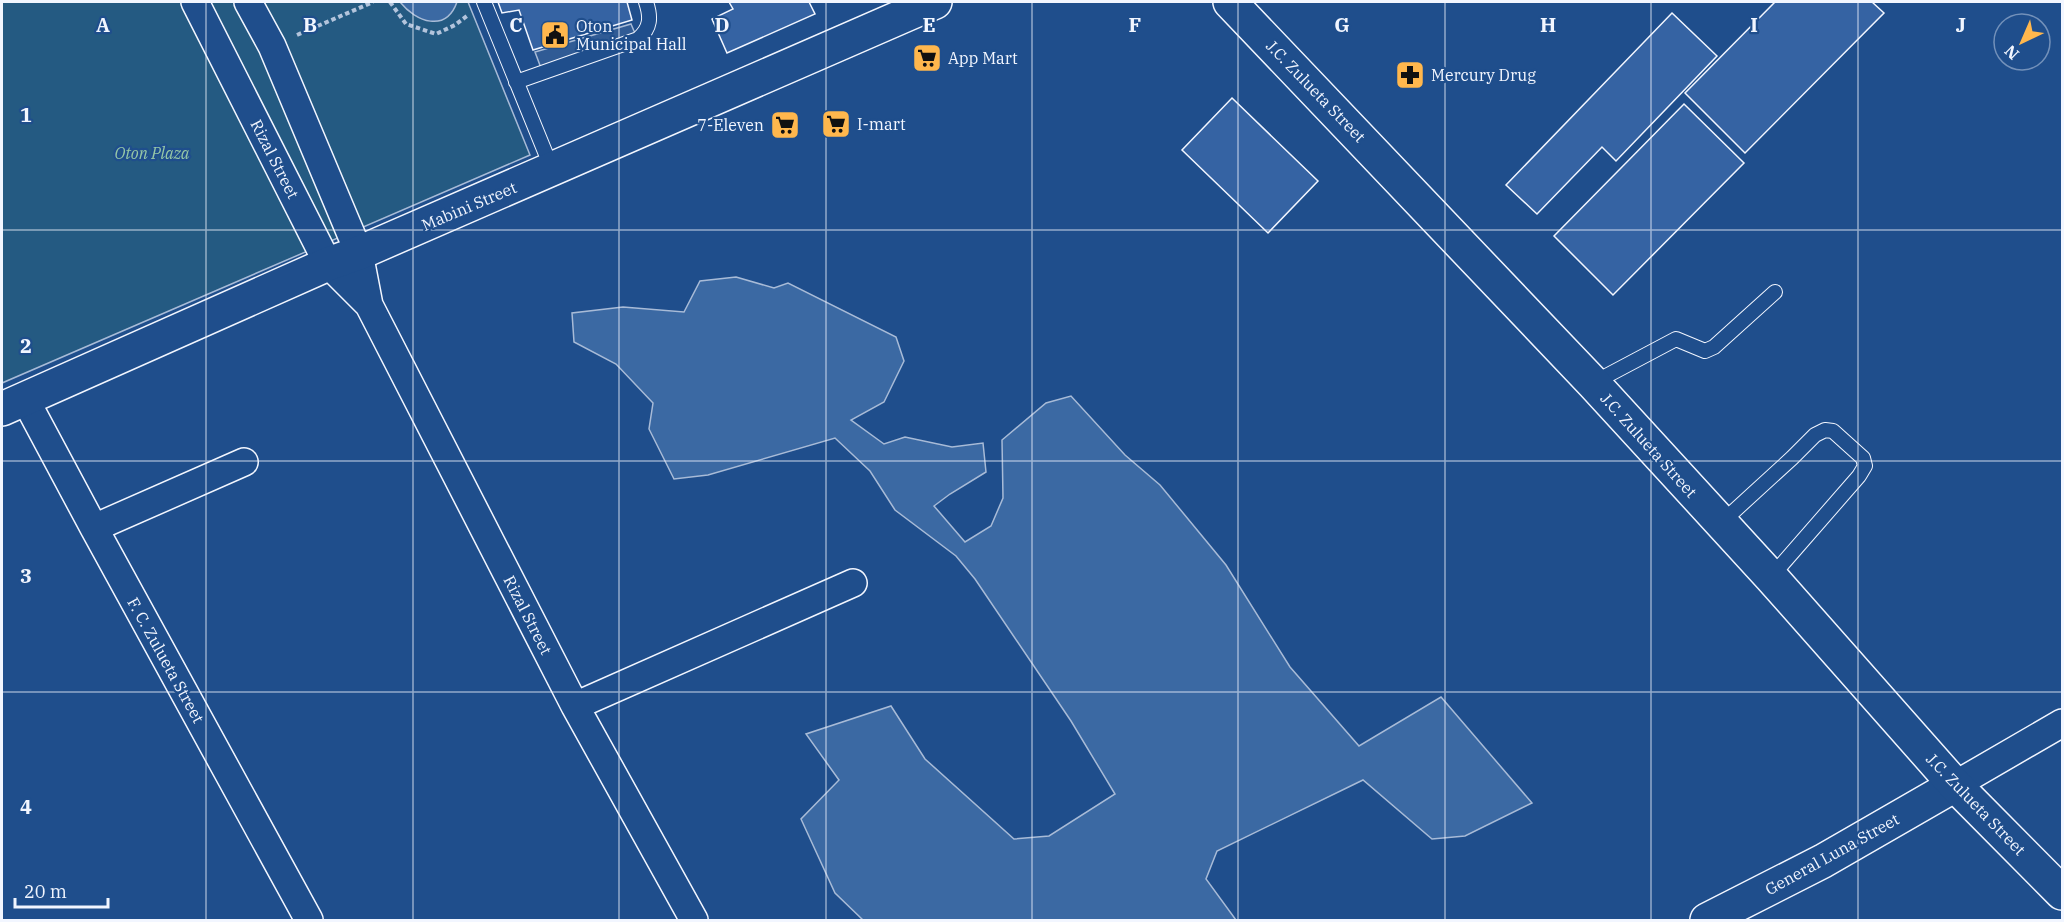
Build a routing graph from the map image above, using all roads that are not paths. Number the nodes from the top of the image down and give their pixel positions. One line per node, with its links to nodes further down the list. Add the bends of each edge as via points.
1 (195, 2): 10 (street, Rizal Street)
2 (248, 2): 9 (street, Rizal Street, via 272,46)
3 (484, 2): 7 (lane)
4 (646, 2): 7 (lane, via 650,21 647,31 638,39)
5 (935, 2): 8 (main road, Mabini Street)
6 (1230, 2): 13 (main road, J.C. Zulueta Street)
7 (516, 82): 8 (lane)
8 (553, 170): 9 (main road, Mabini Street)
9 (359, 253): 10 (main road, Mabini Street); 12 (street, Rizal Street)
10 (328, 264): 12 (street, Rizal Street); 14 (main road, Mabini Street)
11 (1775, 292): 13 (lane, via 1714,347 1705,351 1676,339)
12 (369, 305): 20 (street, Rizal Street)
13 (1593, 383): 16 (main road, J.C. Zulueta Street)
14 (13, 404): 17 (street, F. C. Zulueta Street)
15 (244, 462): 17 (street)
16 (1721, 523): 18 (main road, J.C. Zulueta Street); 18 (lane, via 1825,430 1833,431 1863,458 1865,466 1859,476)
17 (94, 528): 24 (street, F. C. Zulueta Street)
18 (1771, 577): 22 (main road, J.C. Zulueta Street)
19 (853, 583): 20 (street)
20 (575, 706): 25 (street, Rizal Street)
21 (2062, 723): 22 (street)
22 (1955, 785): 23 (main road, J.C. Zulueta Street); 26 (main road, General Luna Street, via 1823,861)
23 (2062, 893)
24 (309, 921)
25 (694, 921)
26 (1707, 921)

